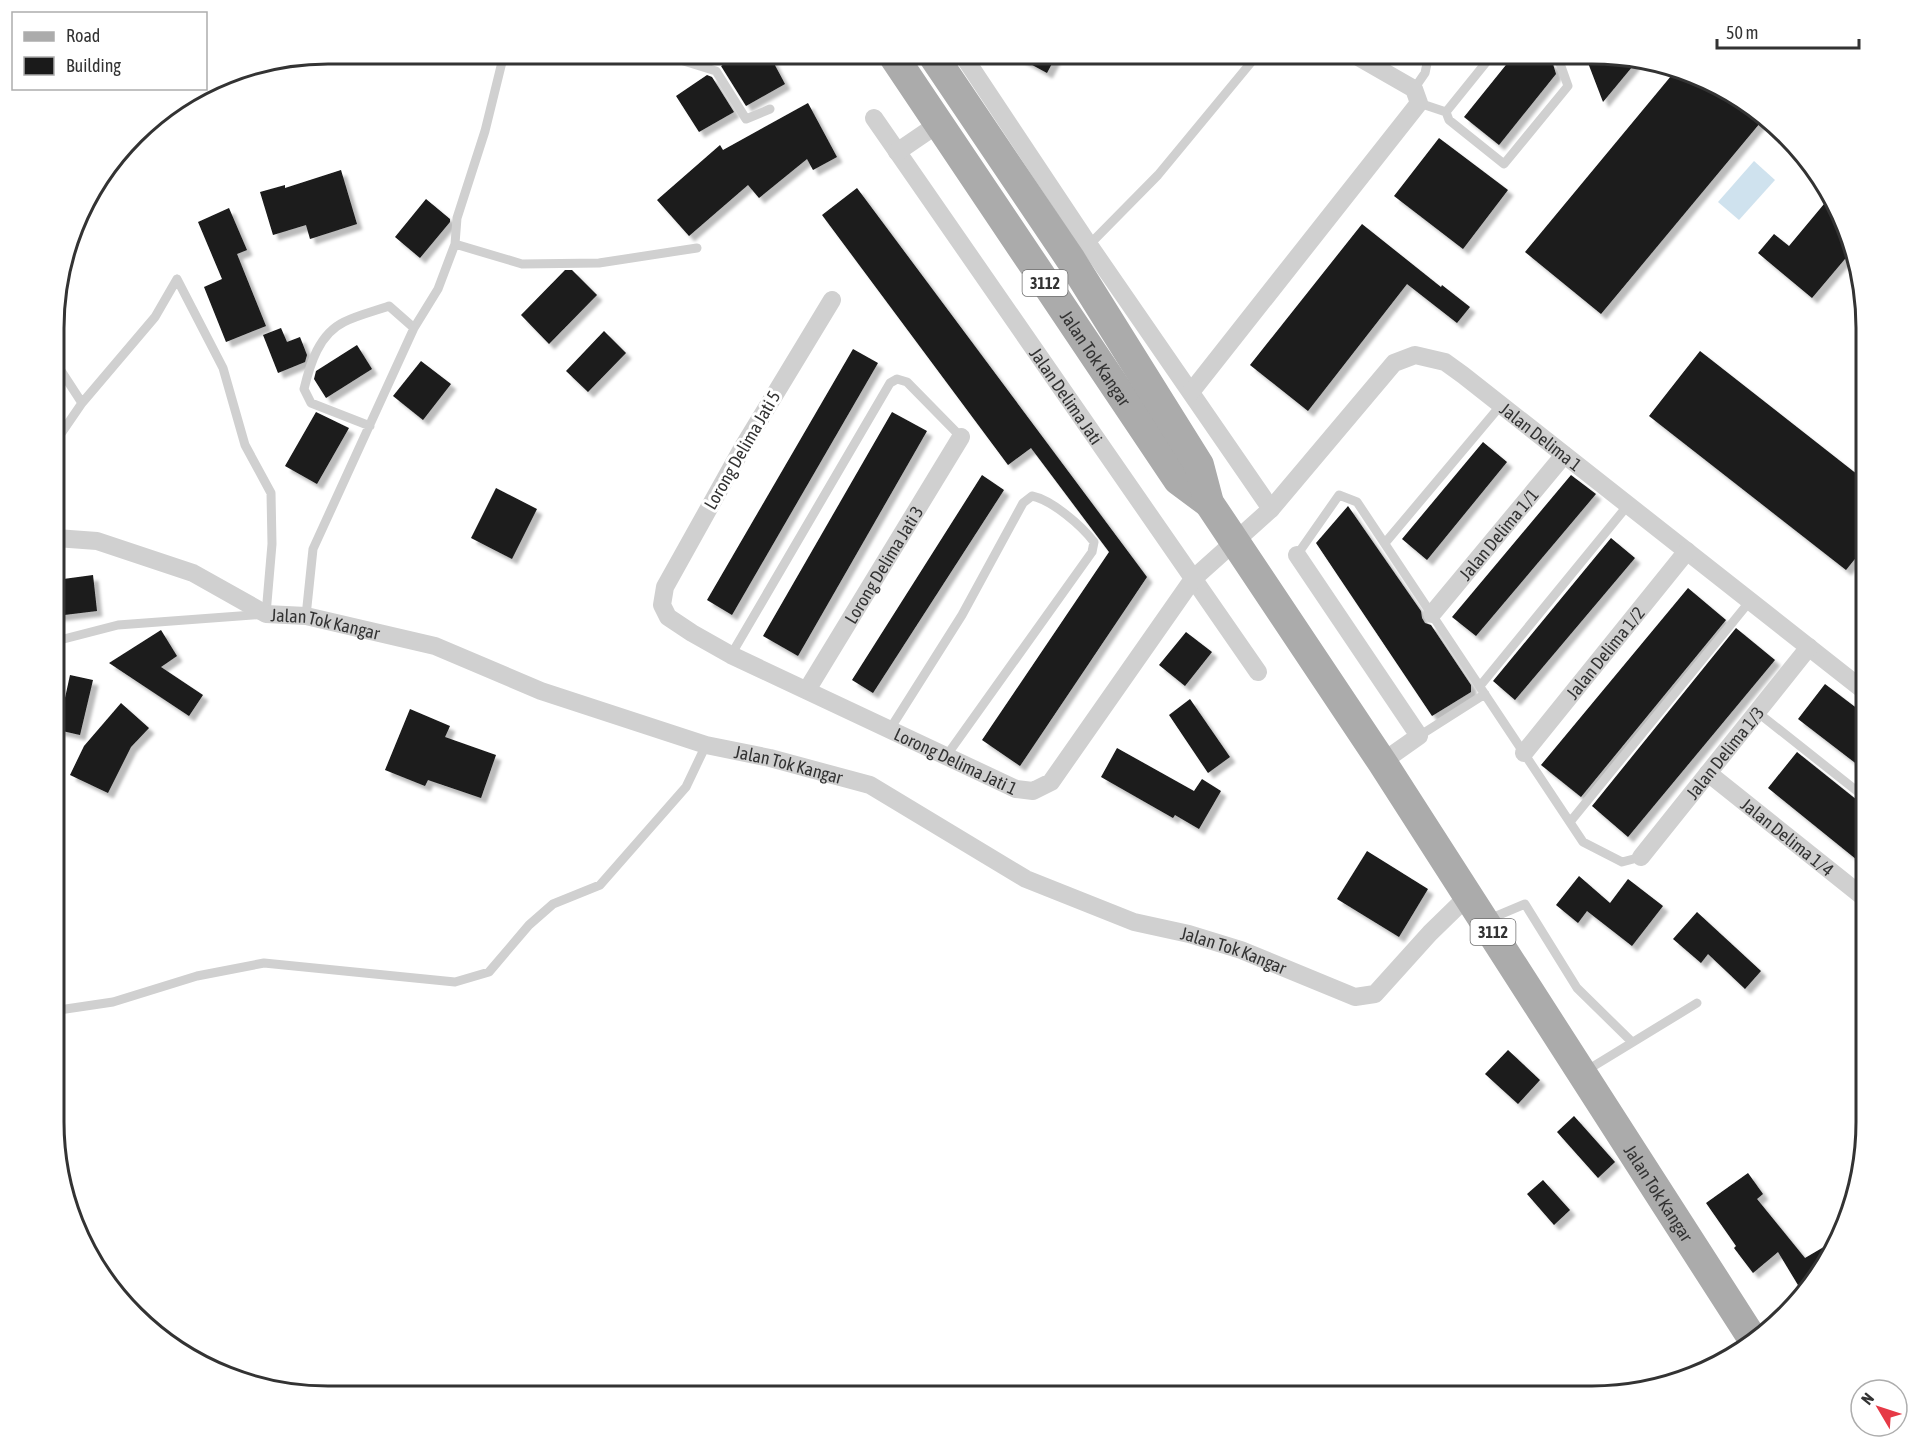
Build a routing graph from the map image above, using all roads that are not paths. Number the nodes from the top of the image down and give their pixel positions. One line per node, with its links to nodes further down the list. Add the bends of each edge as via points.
1 (501, 64): 17 (lane, via 457,218)
2 (693, 64): 12 (lane, via 716,71 746,119)
3 (899, 64): 15 (main road, Jalan Tok Kangar / 3112)
4 (939, 64): 19 (main road, Jalan Tok Kangar / 3112)
5 (968, 64): 19 (street)
6 (1250, 64): 19 (lane, via 1158,175)
7 (1368, 64): 11 (street)
8 (1426, 64): 11 (lane)
9 (1484, 64): 13 (lane)
10 (1560, 64): 13 (lane, via 1568,86 1504,164 1449,120)
11 (1417, 96): 13 (lane); 23 (street)
12 (770, 109)
13 (1446, 112)
14 (874, 118): 16 (street, Jalan Delima Jati)
15 (938, 124): 16 (street); 30 (main road, Jalan Tok Kangar / 3112, via 1178,480)
16 (897, 152): 38 (street, Jalan Delima Jati)
17 (455, 244): 18 (lane, via 522,264 599,263); 21 (lane, via 438,289)
18 (698, 248)
19 (1080, 253): 23 (street); 30 (main road, Jalan Tok Kangar / 3112, via 1199,465)
20 (832, 300): 40 (street, Lorong Delima Jati 5, via 742,447 665,587)
21 (414, 328): 26 (lane); 26 (lane, via 389,306 342,322 323,340 309,366 304,389 311,403)
22 (64, 375): 24 (lane)
23 (1191, 392): 32 (street)
24 (82, 403): 27 (lane); 41 (lane, via 155,317 177,279 223,368 245,445 271,493 272,544)
25 (1502, 405): 29 (street, Jalan Delima 1); 32 (street, Jalan Delima 1, via 1445,362 1415,355 1394,363); 35 (lane)
26 (370, 426): 43 (lane, via 313,549)
27 (64, 429)
28 (960, 437): 46 (lane, via 907,382 897,379 890,383); 49 (street, Lorong Delima Jati 3)
29 (1564, 455): 31 (street, Jalan Delima 1); 42 (street, Jalan Delima 1/1)
30 (1209, 503): 34 (main road, Jalan Tok Kangar / 3112)
31 (1628, 505): 36 (street, Jalan Delima 1); 50 (lane)
32 (1271, 509): 34 (street, Jalan Delima 1)
33 (64, 539): 41 (street, Jalan Tok Kangar, via 97,541 193,573)
34 (1235, 542): 38 (street, Lorong Delima Jati 1); 57 (main road, Jalan Tok Kangar / 3112)
35 (1385, 543): 37 (lane, via 1357,502 1339,495); 42 (lane)
36 (1687, 551): 39 (street, Jalan Delima 1); 55 (street, Jalan Delima 1/2)
37 (1297, 555): 53 (street)
38 (1193, 579): 47 (street, Jalan Delima Jati); 56 (street, Lorong Delima Jati 1, via 1051,782 1033,791 1016,789)
39 (1750, 601): 45 (street, Jalan Delima 1); 60 (lane)
40 (662, 605): 46 (street, Lorong Delima Jati 1, via 668,617)
41 (266, 614): 43 (street, Jalan Tok Kangar); 44 (lane, via 117,625)
42 (1432, 614): 50 (lane)
43 (306, 616): 54 (street, Jalan Tok Kangar, via 435,646 541,691)
44 (64, 639)
45 (1809, 647): 48 (street, Jalan Delima 1); 51 (street, Jalan Delima 1/3)
46 (731, 655): 49 (street, Lorong Delima Jati 1)
47 (1258, 672)
48 (1856, 684)
49 (807, 690): 52 (street, Lorong Delima Jati 1)
50 (1482, 690): 53 (lane); 55 (lane)
51 (1757, 712): 58 (street, Jalan Delima 1/3); 59 (lane)
52 (890, 729): 56 (street, Lorong Delima Jati 1); 56 (lane, via 962,615 1023,503 1032,496 1044,498 1088,534 1094,542 1092,552)
53 (1419, 736): 57 (street)
54 (706, 745): 63 (street, Jalan Tok Kangar, via 870,785 1026,879 1134,922 1241,950 1355,997 1375,994); 66 (lane, via 686,787 600,885 553,904 529,925 489,972 455,982 264,963 197,976 113,1002)
55 (1524, 753): 60 (lane)
56 (947, 755)
57 (1382, 762): 63 (main road, Jalan Tok Kangar / 3112)
58 (1708, 773): 61 (street, Jalan Delima 1/3); 62 (street, Jalan Delima 1/4)
59 (1856, 790)
60 (1570, 822): 61 (lane, via 1583,842 1622,862)
61 (1641, 857)
62 (1856, 891)
63 (1469, 895): 64 (main road, Jalan Tok Kangar / 3112)
64 (1485, 920): 67 (lane, via 1525,904 1577,988); 68 (main road, Jalan Tok Kangar / 3112)
65 (1697, 1003): 67 (lane)
66 (64, 1009)
67 (1632, 1042): 68 (lane)
68 (1582, 1073): 69 (main road, Jalan Tok Kangar / 3112)
69 (1749, 1334)

